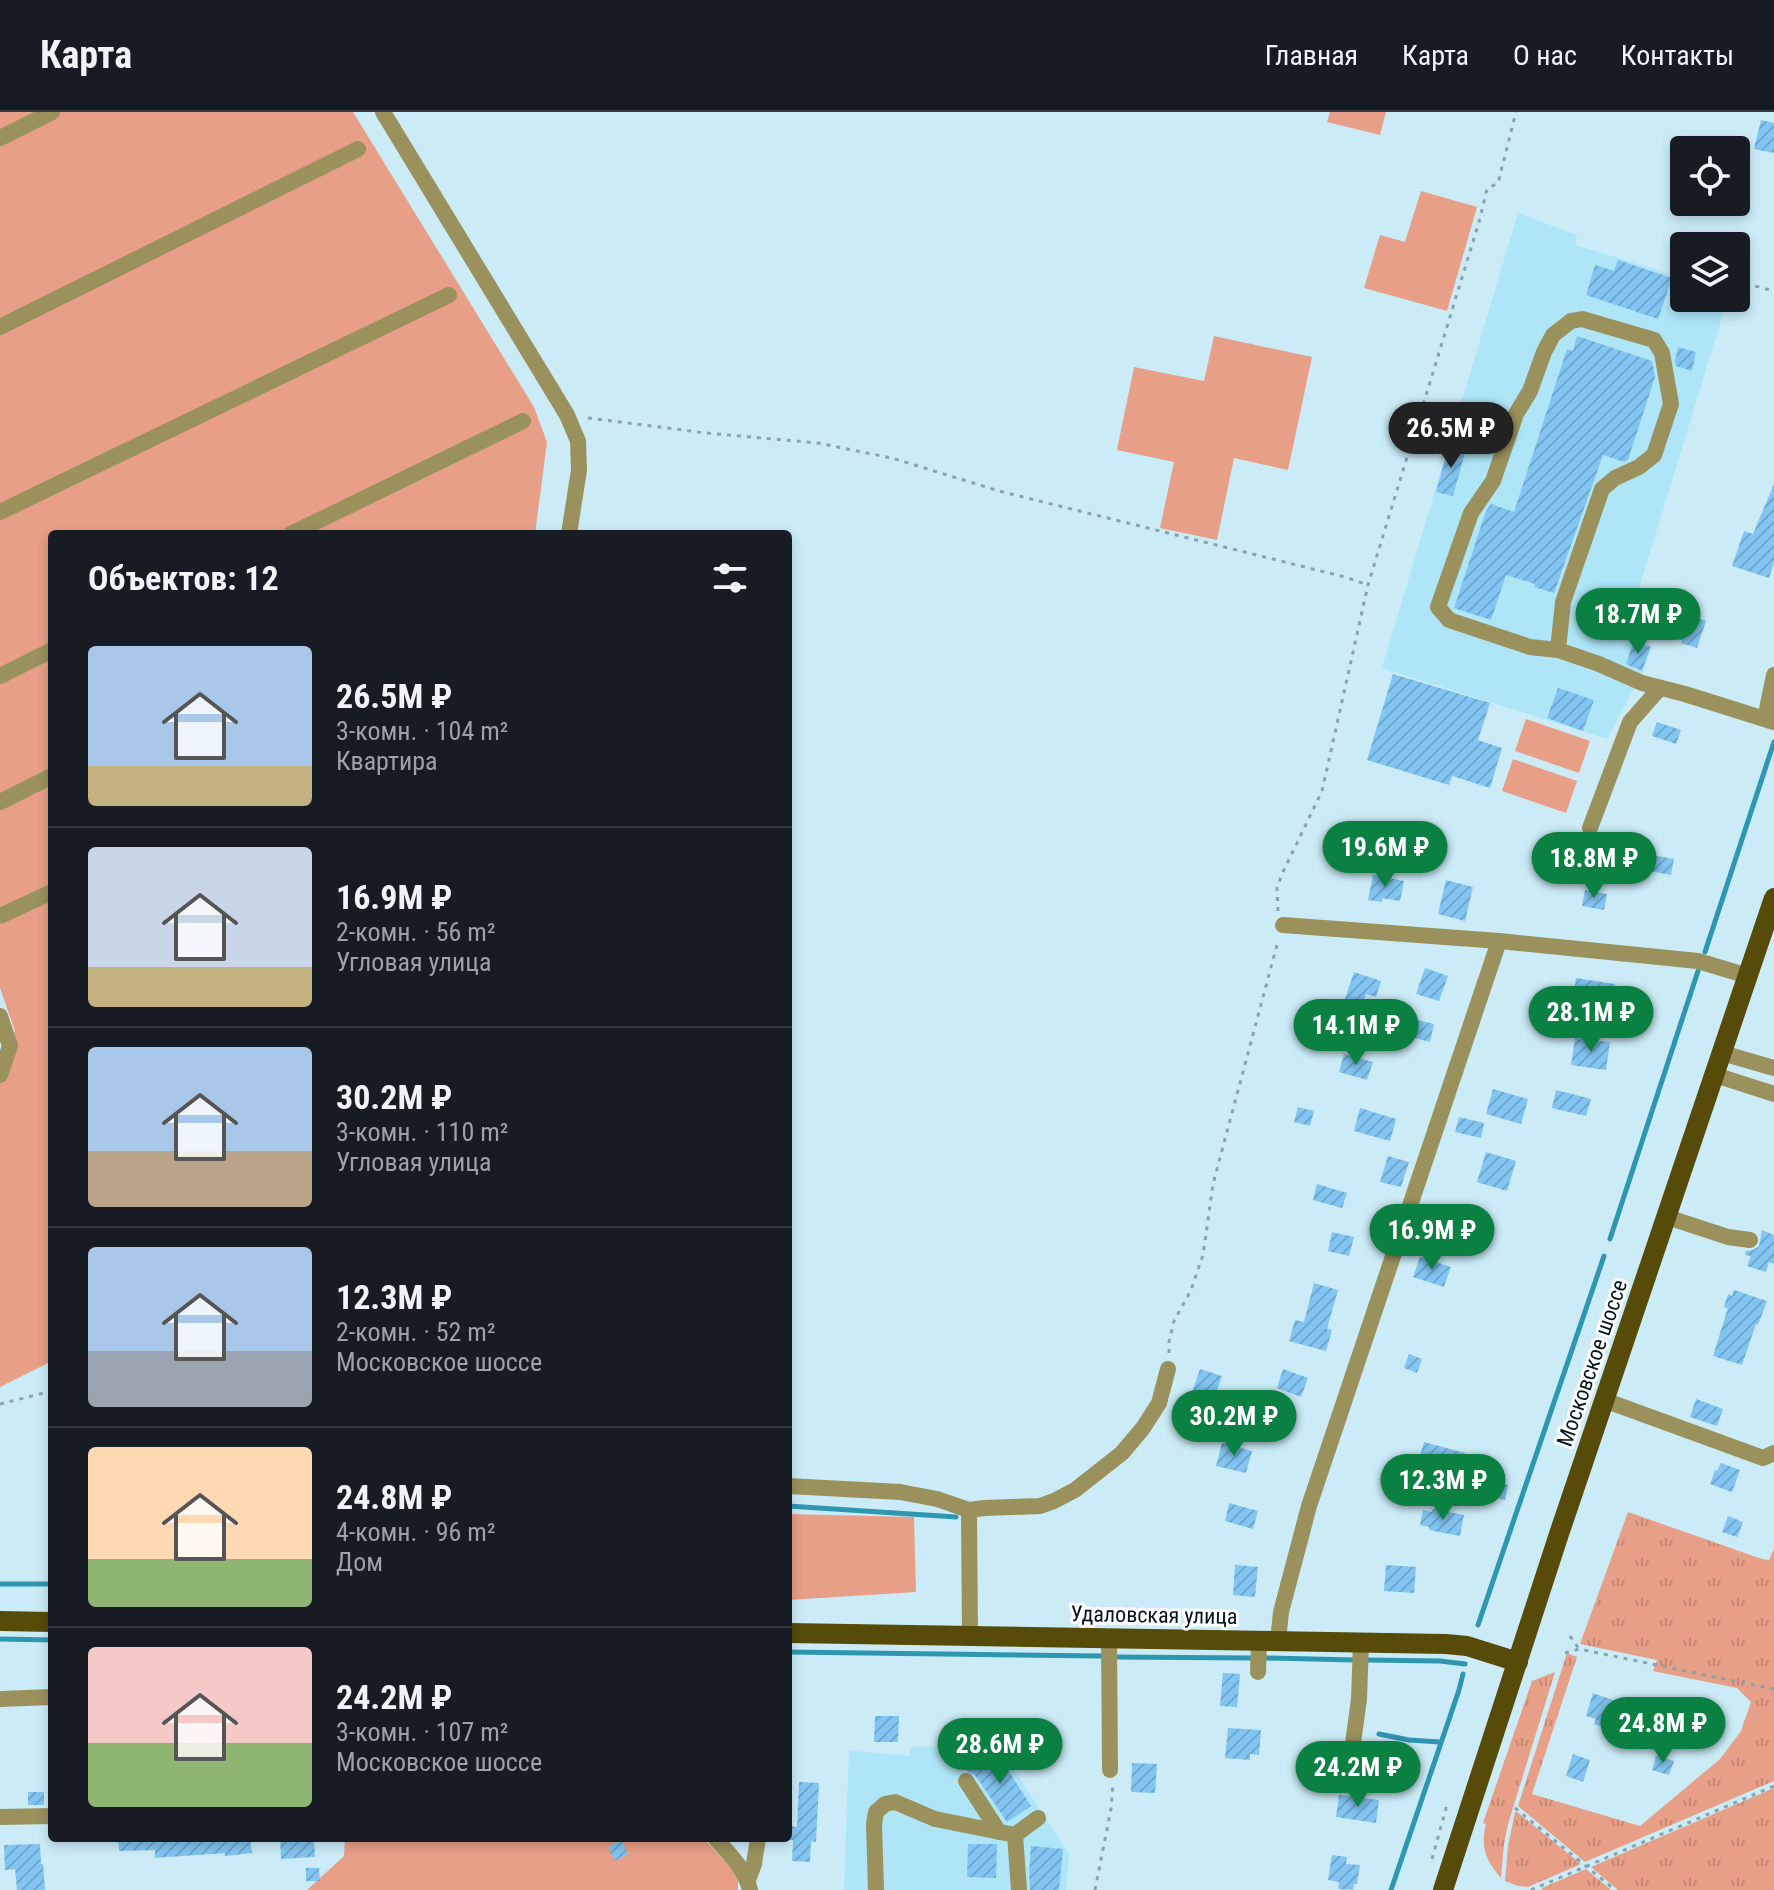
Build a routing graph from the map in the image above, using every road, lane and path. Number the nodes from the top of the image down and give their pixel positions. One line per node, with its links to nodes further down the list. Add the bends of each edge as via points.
1 (52, 112): 4 (street)
2 (383, 112): 10 (street)
3 (1516, 112): 15 (path, via 1498,183 1487,189)
4 (0, 138)
5 (358, 149): 9 (street)
6 (1750, 285): 7 (path)
7 (1774, 291)
8 (449, 295): 12 (street)
9 (0, 327)
10 (567, 415): 14 (street, via 578,441 579,470); 15 (path, via 818,443 892,458 999,491)
11 (523, 421): 13 (street)
12 (0, 512)
13 (299, 530)
14 (570, 530)
15 (1368, 585): 29 (path, via 1322,791 1277,888)
16 (1558, 650): 16 (street, via 1530,647 1449,620 1438,607 1471,513 1493,481 1544,352 1553,335 1582,319 1654,340 1662,353 1671,404 1654,455 1602,489 1563,602); 20 (street)
17 (48, 652): 19 (street)
18 (1774, 675): 21 (street)
19 (0, 676)
20 (1660, 688): 21 (street); 24 (street, via 1630,722)
21 (1770, 720)
22 (48, 778): 23 (street)
23 (0, 802)
24 (1590, 828)
25 (48, 894): 27 (street)
26 (1774, 898): 28 (main road, Московское шоссе)
27 (0, 916)
28 (1770, 921): 31 (main road, Московское шоссе)
29 (1283, 925): 30 (street); 40 (path, via 1213,1184 1203,1255 1174,1321)
30 (1499, 941): 31 (street, via 1698,961); 53 (street, via 1309,1506)
31 (1748, 976): 33 (main road, Московское шоссе)
32 (0, 1016): 35 (street, via 10,1046)
33 (1722, 1053): 34 (street); 36 (main road, Московское шоссе)
34 (1774, 1068)
35 (0, 1075)
36 (1715, 1075): 37 (street); 38 (main road, Московское шоссе)
37 (1774, 1094)
38 (1667, 1217): 39 (street); 42 (main road, Московское шоссе)
39 (1750, 1240)
40 (1168, 1369): 46 (street, via 1159,1403 1143,1428 1122,1453 1075,1490 1040,1506)
41 (48, 1392): 43 (path)
42 (1604, 1400): 44 (street, via 1763,1458); 57 (main road, Московское шоссе)
43 (0, 1404)
44 (1774, 1453)
45 (792, 1486): 46 (street, via 900,1492)
46 (969, 1510): 50 (street)
47 (0, 1621): 48 (main road)
48 (48, 1622)
49 (792, 1633): 50 (main road, Удаловская улица)
50 (970, 1636): 52 (main road, Удаловская улица)
51 (1570, 1636): 55 (path)
52 (1109, 1639): 53 (main road, Удаловская улица); 63 (street)
53 (1269, 1641): 54 (main road, Удаловская улица); 58 (street)
54 (1361, 1643): 57 (main road, Удаловская улица, via 1467,1646); 62 (street)
55 (1579, 1649): 56 (path); 59 (path)
56 (1565, 1653)
57 (1518, 1662): 80 (main road, Московское шоссе)
58 (1258, 1672)
59 (1774, 1689)
60 (48, 1697): 61 (street)
61 (0, 1699)
62 (1353, 1743)
63 (1110, 1770): 79 (path, via 1111,1809)
64 (966, 1781): 71 (street)
65 (1774, 1786): 75 (path)
66 (1447, 1805): 74 (path)
67 (1515, 1808): 75 (path)
68 (48, 1816): 69 (street)
69 (0, 1817)
70 (1038, 1818): 71 (street)
71 (1007, 1833): 77 (street, via 935,1819 895,1802 885,1804 876,1812 874,1824); 78 (street)
72 (719, 1842): 76 (street)
73 (757, 1842): 76 (street)
74 (1431, 1862)
75 (1586, 1865): 81 (path); 82 (path)
76 (749, 1885)
77 (876, 1890)
78 (1019, 1890)
79 (1095, 1890)
80 (1443, 1890)
81 (1531, 1890)
82 (1615, 1890)

